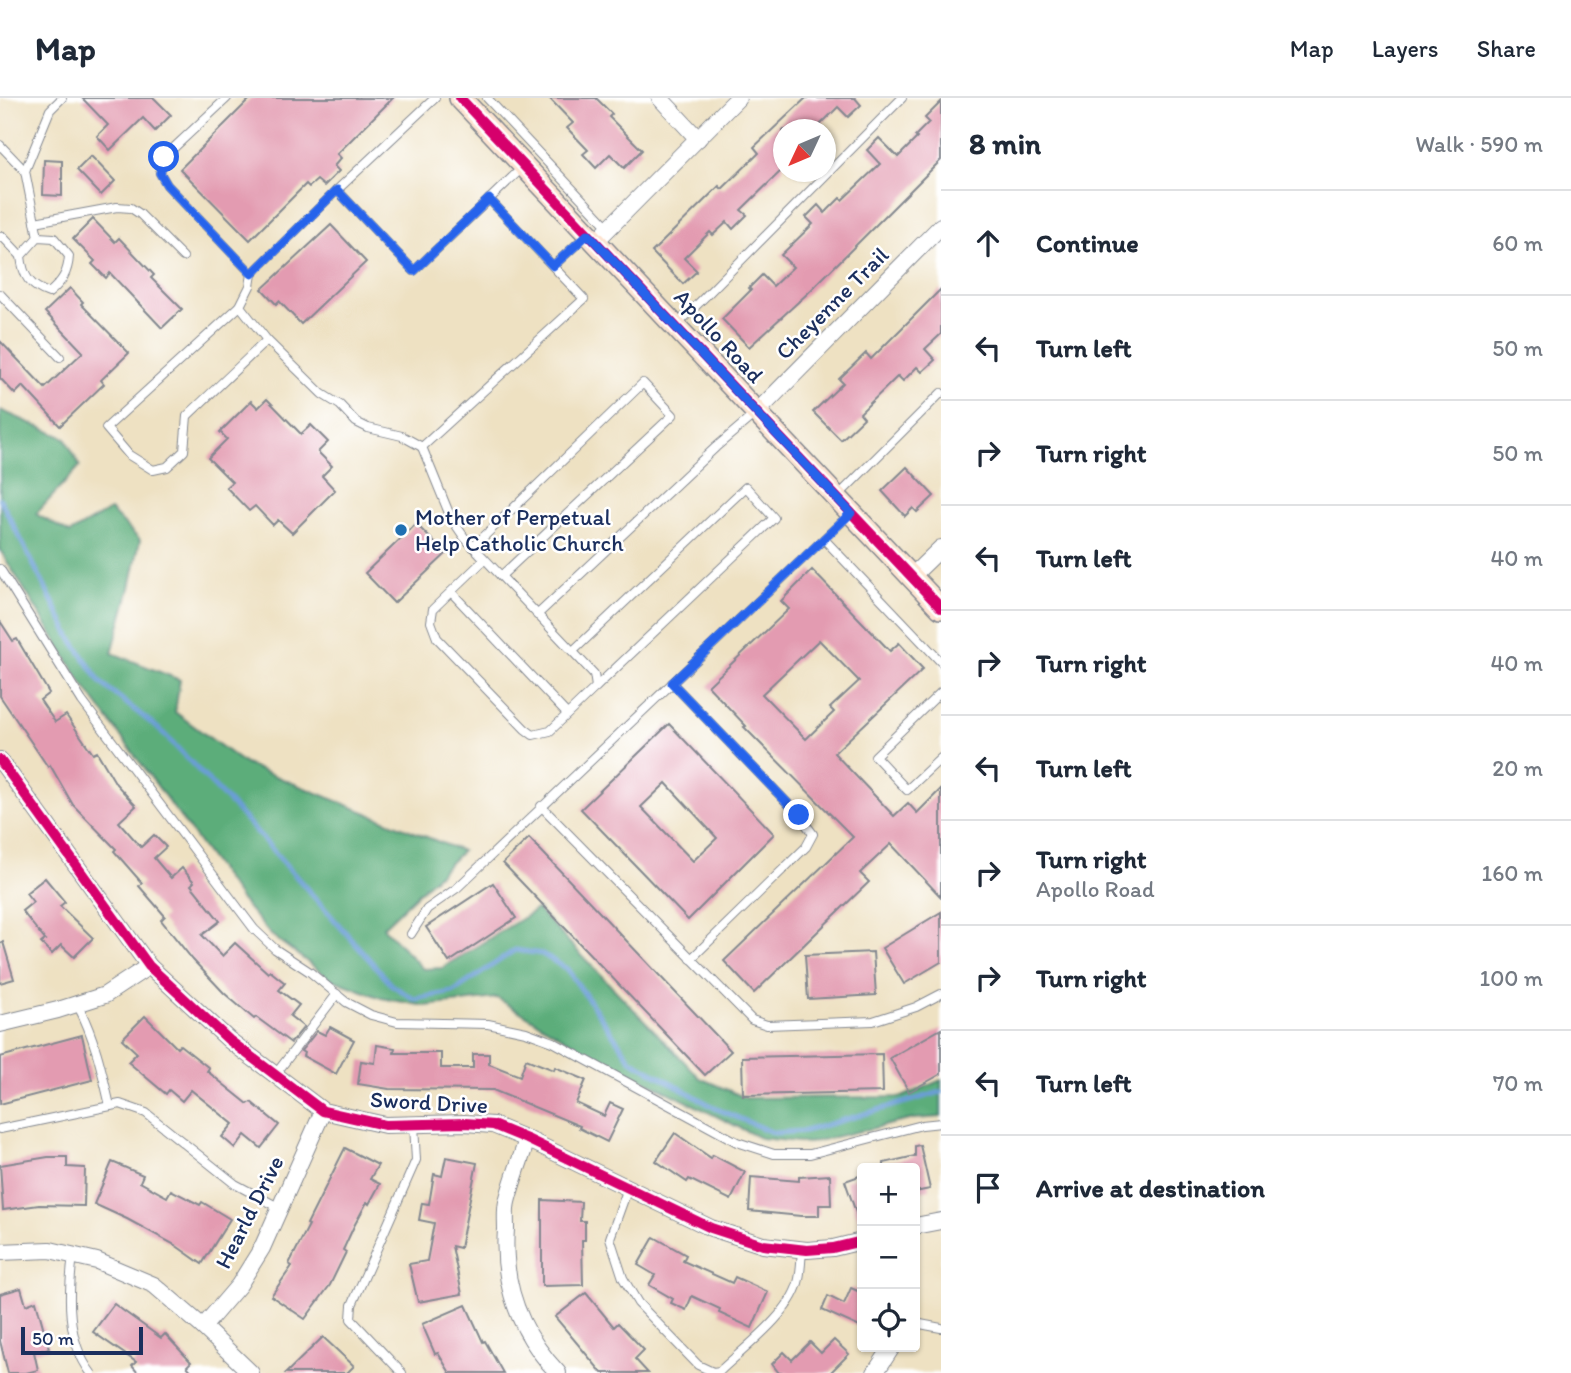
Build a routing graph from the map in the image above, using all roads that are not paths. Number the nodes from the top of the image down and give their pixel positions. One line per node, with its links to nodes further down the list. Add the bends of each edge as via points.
1 (62, 98): 12 (lane, via 50,110)
2 (226, 98): 23 (lane, via 164,157 160,173)
3 (435, 98): 13 (lane)
4 (460, 98): 11 (street, Apollo Road)
5 (487, 98): 17 (lane)
6 (660, 98): 9 (street)
7 (738, 98): 9 (street)
8 (902, 98): 26 (lane)
9 (698, 139): 17 (street)
10 (0, 145): 12 (lane)
11 (524, 166): 14 (lane); 17 (street, Apollo Road)
12 (25, 172): 15 (lane)
13 (337, 190): 14 (lane, via 414,271); 23 (lane)
14 (489, 199): 22 (lane)
15 (34, 222): 18 (lane); 21 (lane, via 131,208)
16 (941, 226): 30 (street, Cheyenne Trail)
17 (597, 235): 22 (lane); 26 (street, Apollo Road)
18 (38, 237): 20 (lane); 20 (lane, via 54,238 69,256 63,281 49,293 34,287 23,273)
19 (0, 238): 20 (lane)
20 (21, 256)
21 (183, 257)
22 (553, 266): 31 (lane, via 584,299)
23 (252, 274): 25 (lane)
24 (0, 294): 28 (lane)
25 (240, 306): 27 (lane); 27 (lane, via 106,428 129,455 153,470 167,467 184,451 187,416)
26 (675, 327): 30 (street, Apollo Road)
27 (267, 340): 31 (lane, via 356,422)
28 (60, 356)
29 (941, 393): 32 (lane)
30 (756, 413): 32 (street, Apollo Road); 43 (lane)
31 (422, 447): 35 (lane, via 452,518)
32 (836, 497): 33 (street, Apollo Road)
33 (851, 513): 34 (lane); 40 (street, Apollo Road)
34 (824, 539): 45 (lane); 46 (lane)
35 (473, 547): 37 (lane); 39 (lane, via 643,383 673,415)
36 (939, 555): 40 (street)
37 (485, 559): 39 (lane); 41 (lane)
38 (0, 569): 56 (lane, via 82,701 238,909 264,940)
39 (501, 576): 43 (lane)
40 (911, 577): 42 (street, Apollo Road)
41 (451, 592): 49 (lane); 49 (lane, via 433,609 431,622 437,638 533,735 550,731)
42 (941, 608)
43 (537, 614): 44 (lane)
44 (573, 652): 47 (lane, via 594,674); 47 (lane, via 746,487 774,517)
45 (941, 662)
46 (672, 683): 52 (lane); 54 (lane, via 813,834 806,847)
47 (596, 687): 49 (lane)
48 (941, 692): 50 (lane, via 875,756 908,790)
49 (567, 715)
50 (941, 758)
51 (2, 768): 55 (street, Sword Drive)
52 (541, 806): 53 (lane, via 457,888 427,909); 54 (lane)
53 (411, 934)
54 (691, 959): 57 (lane, via 738,1009 767,1024 873,1021)
55 (149, 966): 58 (street, via 105,995); 60 (street, Sword Drive, via 229,1040)
56 (337, 994): 60 (lane); 63 (lane, via 358,1010 397,1022 467,1022 526,1032 553,1042 737,1142 774,1154 810,1153)
57 (941, 994)
58 (77, 1004): 59 (street); 61 (lane)
59 (0, 1024)
60 (275, 1075): 62 (street, Sword Drive)
61 (110, 1106): 65 (lane); 68 (lane, via 120,1104 146,1113 234,1184)
62 (323, 1111): 64 (street, Sword Drive, via 385,1125); 68 (street, Hearld Drive)
63 (941, 1123)
64 (414, 1125): 66 (street, Sword Drive, via 492,1125); 81 (lane, via 416,1160 352,1305 351,1319)
65 (0, 1129)
66 (527, 1139): 67 (street, Sword Drive); 82 (street, via 507,1203 507,1279 530,1337)
67 (628, 1188): 72 (street, Sword Drive, via 711,1228 762,1245); 72 (lane, via 610,1238 623,1278 638,1303 698,1364 713,1372 720,1371 791,1300 799,1283)
68 (280, 1208): 76 (street, Hearld Drive, via 239,1285)
69 (941, 1221): 70 (street)
70 (920, 1225)
71 (857, 1242): 72 (street, Sword Drive)
72 (802, 1250)
73 (0, 1252): 74 (street, via 50,1250)
74 (73, 1255): 76 (street, via 154,1285); 79 (lane, via 68,1293 71,1321 81,1360)
75 (920, 1324): 77 (lane)
76 (203, 1327): 80 (street)
77 (941, 1328)
78 (889, 1352): 83 (street)
79 (91, 1373)
80 (251, 1373)
81 (402, 1373)
82 (558, 1373)
83 (875, 1373)

